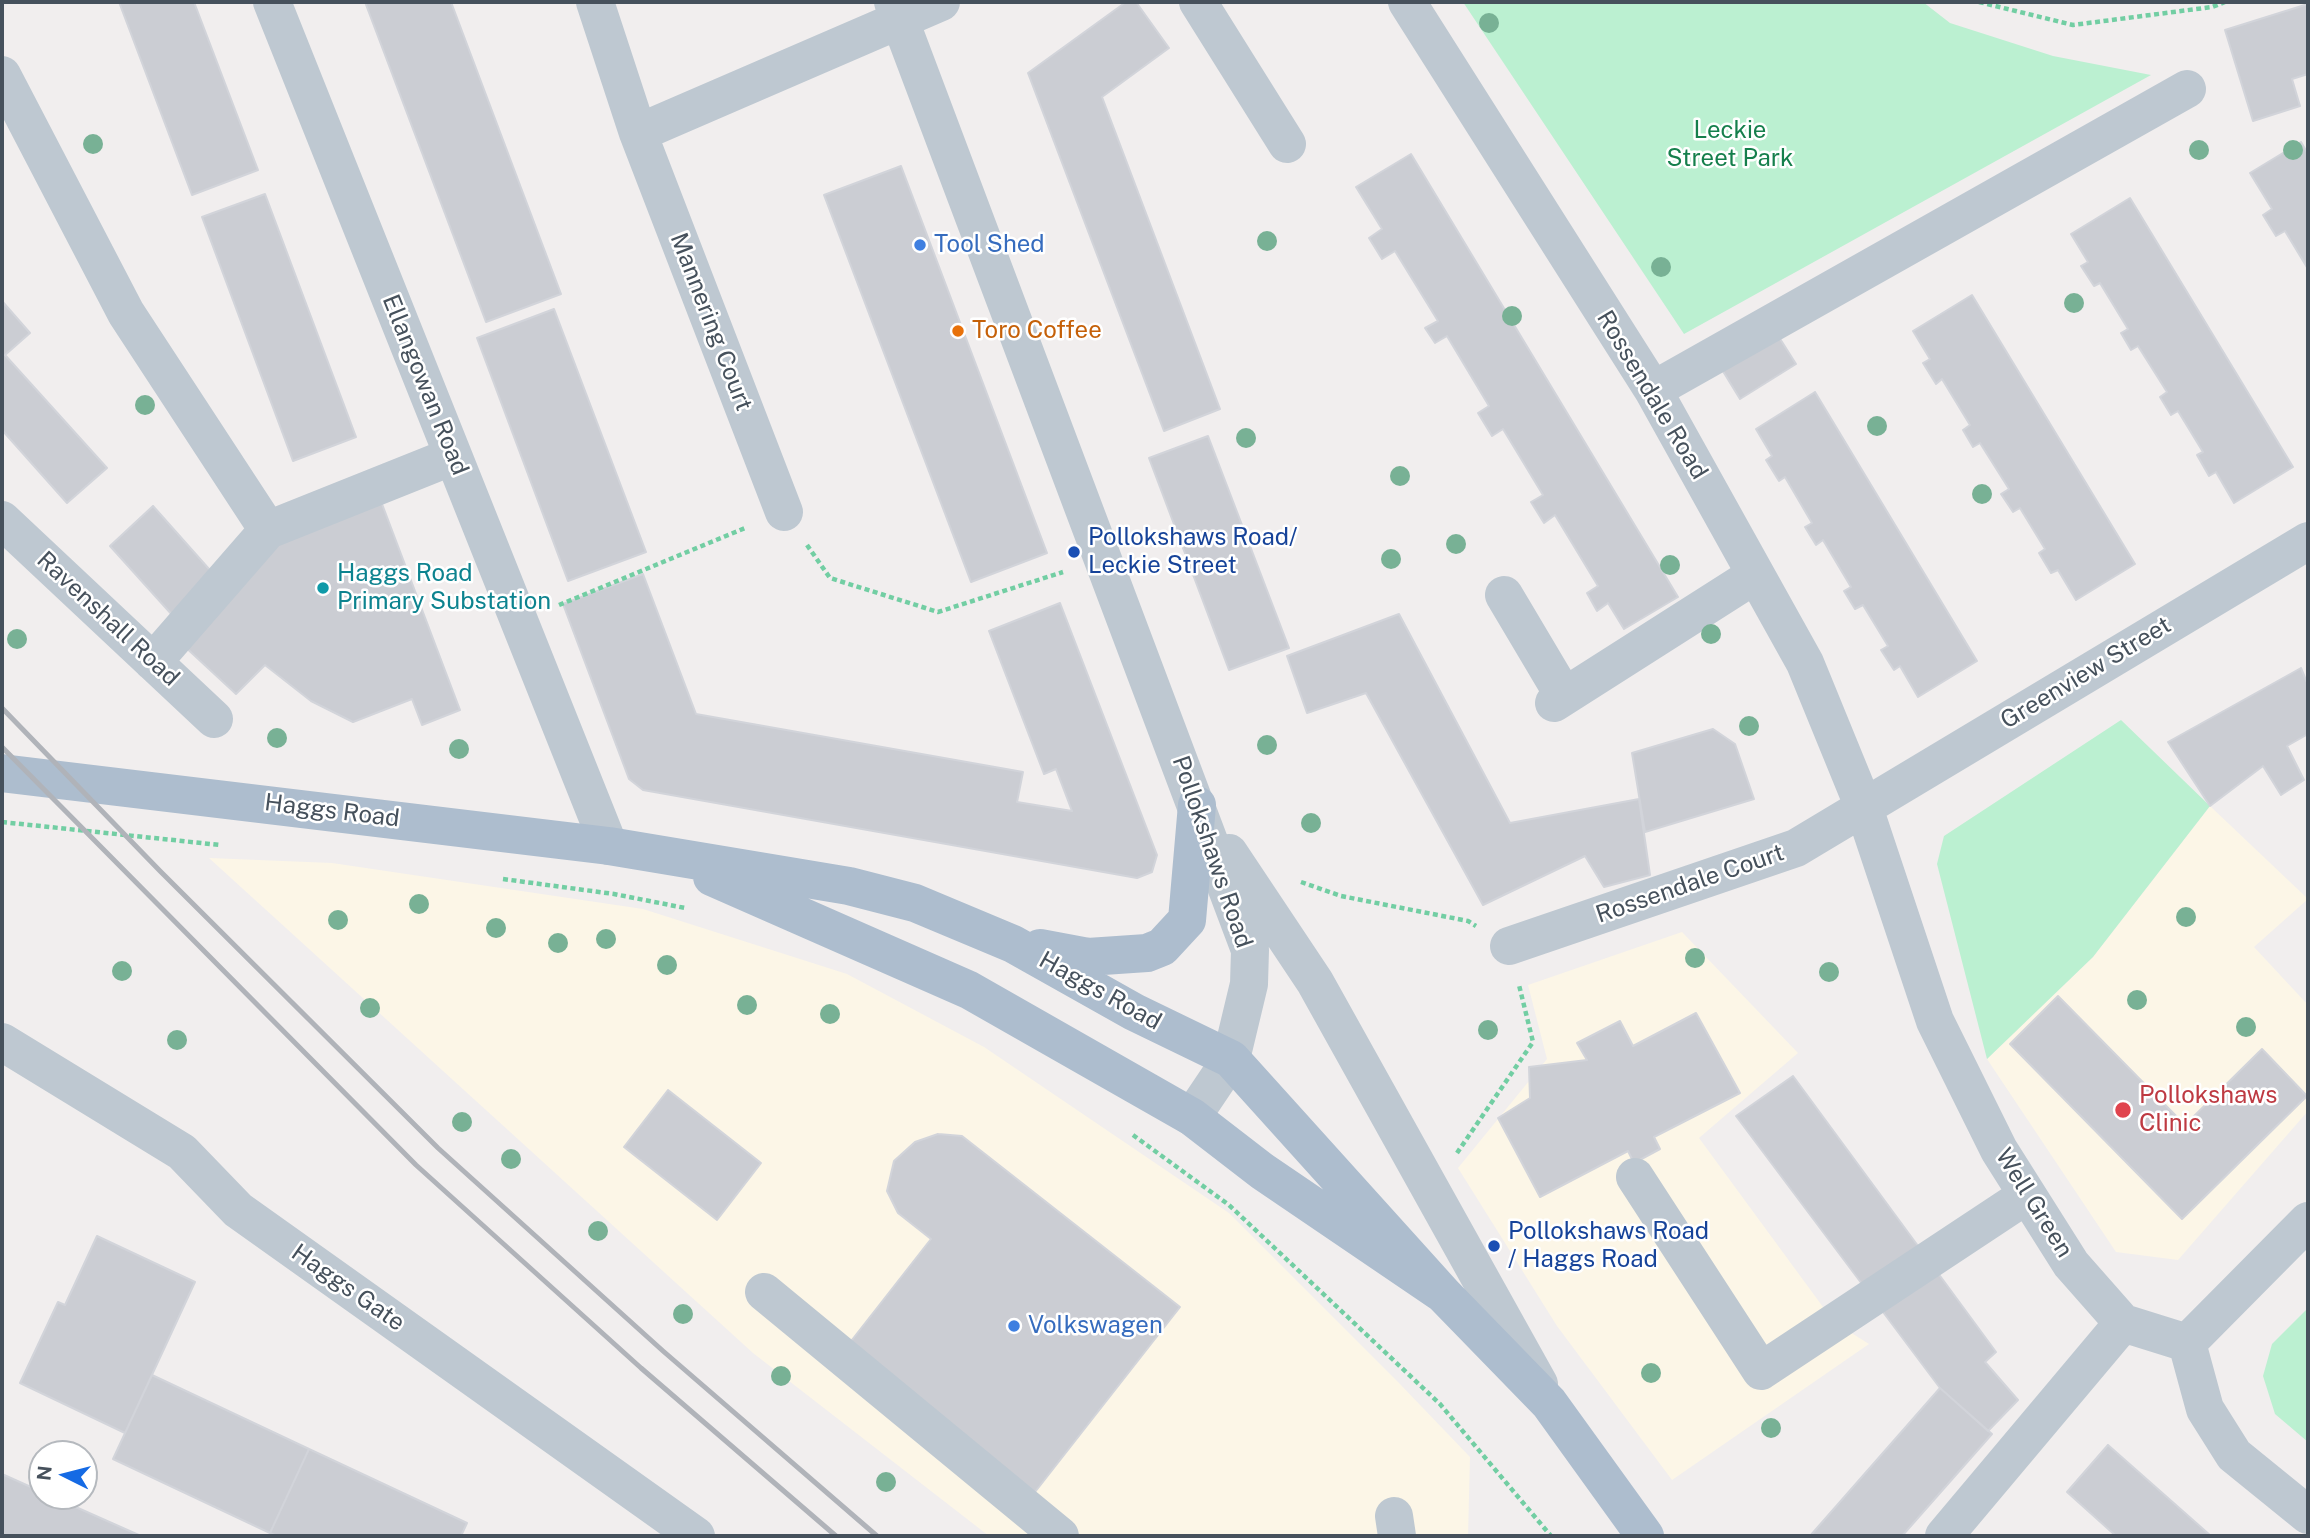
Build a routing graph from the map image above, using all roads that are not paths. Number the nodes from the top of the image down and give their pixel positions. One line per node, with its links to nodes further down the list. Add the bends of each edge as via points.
1 (272, 2): 12 (street, Ellangowan Road)
2 (595, 2): 9 (street, Mannering Court)
3 (941, 2): 6 (street)
4 (1198, 2): 10 (street)
5 (1407, 2): 11 (street, Rossendale Road)
6 (895, 10): 9 (street); 22 (street, Pollokshaws Road)
7 (2, 75): 15 (street, via 126,313)
8 (2187, 89): 11 (street)
9 (638, 133): 13 (street, Mannering Court)
10 (1287, 144)
11 (1653, 390): 17 (street, Rossendale Road)
12 (453, 456): 15 (street); 24 (street, Ellangowan Road)
13 (784, 512)
14 (2, 520): 19 (street, Ravenshall Road)
15 (268, 530): 19 (street)
16 (2308, 541): 23 (street, Greenview Street)
17 (1755, 575): 18 (street, via 1559,700); 23 (street, Rossendale Road, via 1805,663)
18 (1504, 594)
19 (153, 662): 20 (street, Ravenshall Road)
20 (214, 719)
21 (2, 773): 24 (main road, Haggs Road)
22 (1197, 804): 26 (main road, via 1186,920 1162,947 1147,953 1088,957); 29 (street, Pollokshaws Road, via 1250,950 1249,984); 38 (street, via 1315,982)
23 (1863, 805): 27 (street, Rossendale Court, via 1796,848); 32 (street, Well Green, via 1935,1021)
24 (609, 846): 25 (main road, Haggs Road)
25 (662, 855): 26 (main road, Haggs Road, via 849,886 915,903); 30 (main road, Haggs Road, via 969,990)
26 (1013, 944): 29 (main road, Haggs Road, via 1134,1012)
27 (1509, 946)
28 (2, 1042): 40 (street, Haggs Gate, via 183,1152 238,1210)
29 (1231, 1059): 30 (street, Pollokshaws Road); 35 (main road, Haggs Road)
30 (1192, 1117): 35 (main road, via 1262,1171)
31 (1635, 1177): 32 (street, via 1761,1371)
32 (2027, 1195): 36 (street, Well Green, via 2071,1264)
33 (2308, 1221): 37 (street)
34 (764, 1292): 41 (street)
35 (1443, 1294): 38 (main road)
36 (2123, 1323): 37 (street); 43 (street)
37 (2187, 1343): 39 (street, via 2206,1409 2234,1455)
38 (1549, 1402): 42 (main road)
39 (2308, 1515)
40 (696, 1536)
41 (1060, 1536)
42 (1645, 1536)
43 (1944, 1536)

